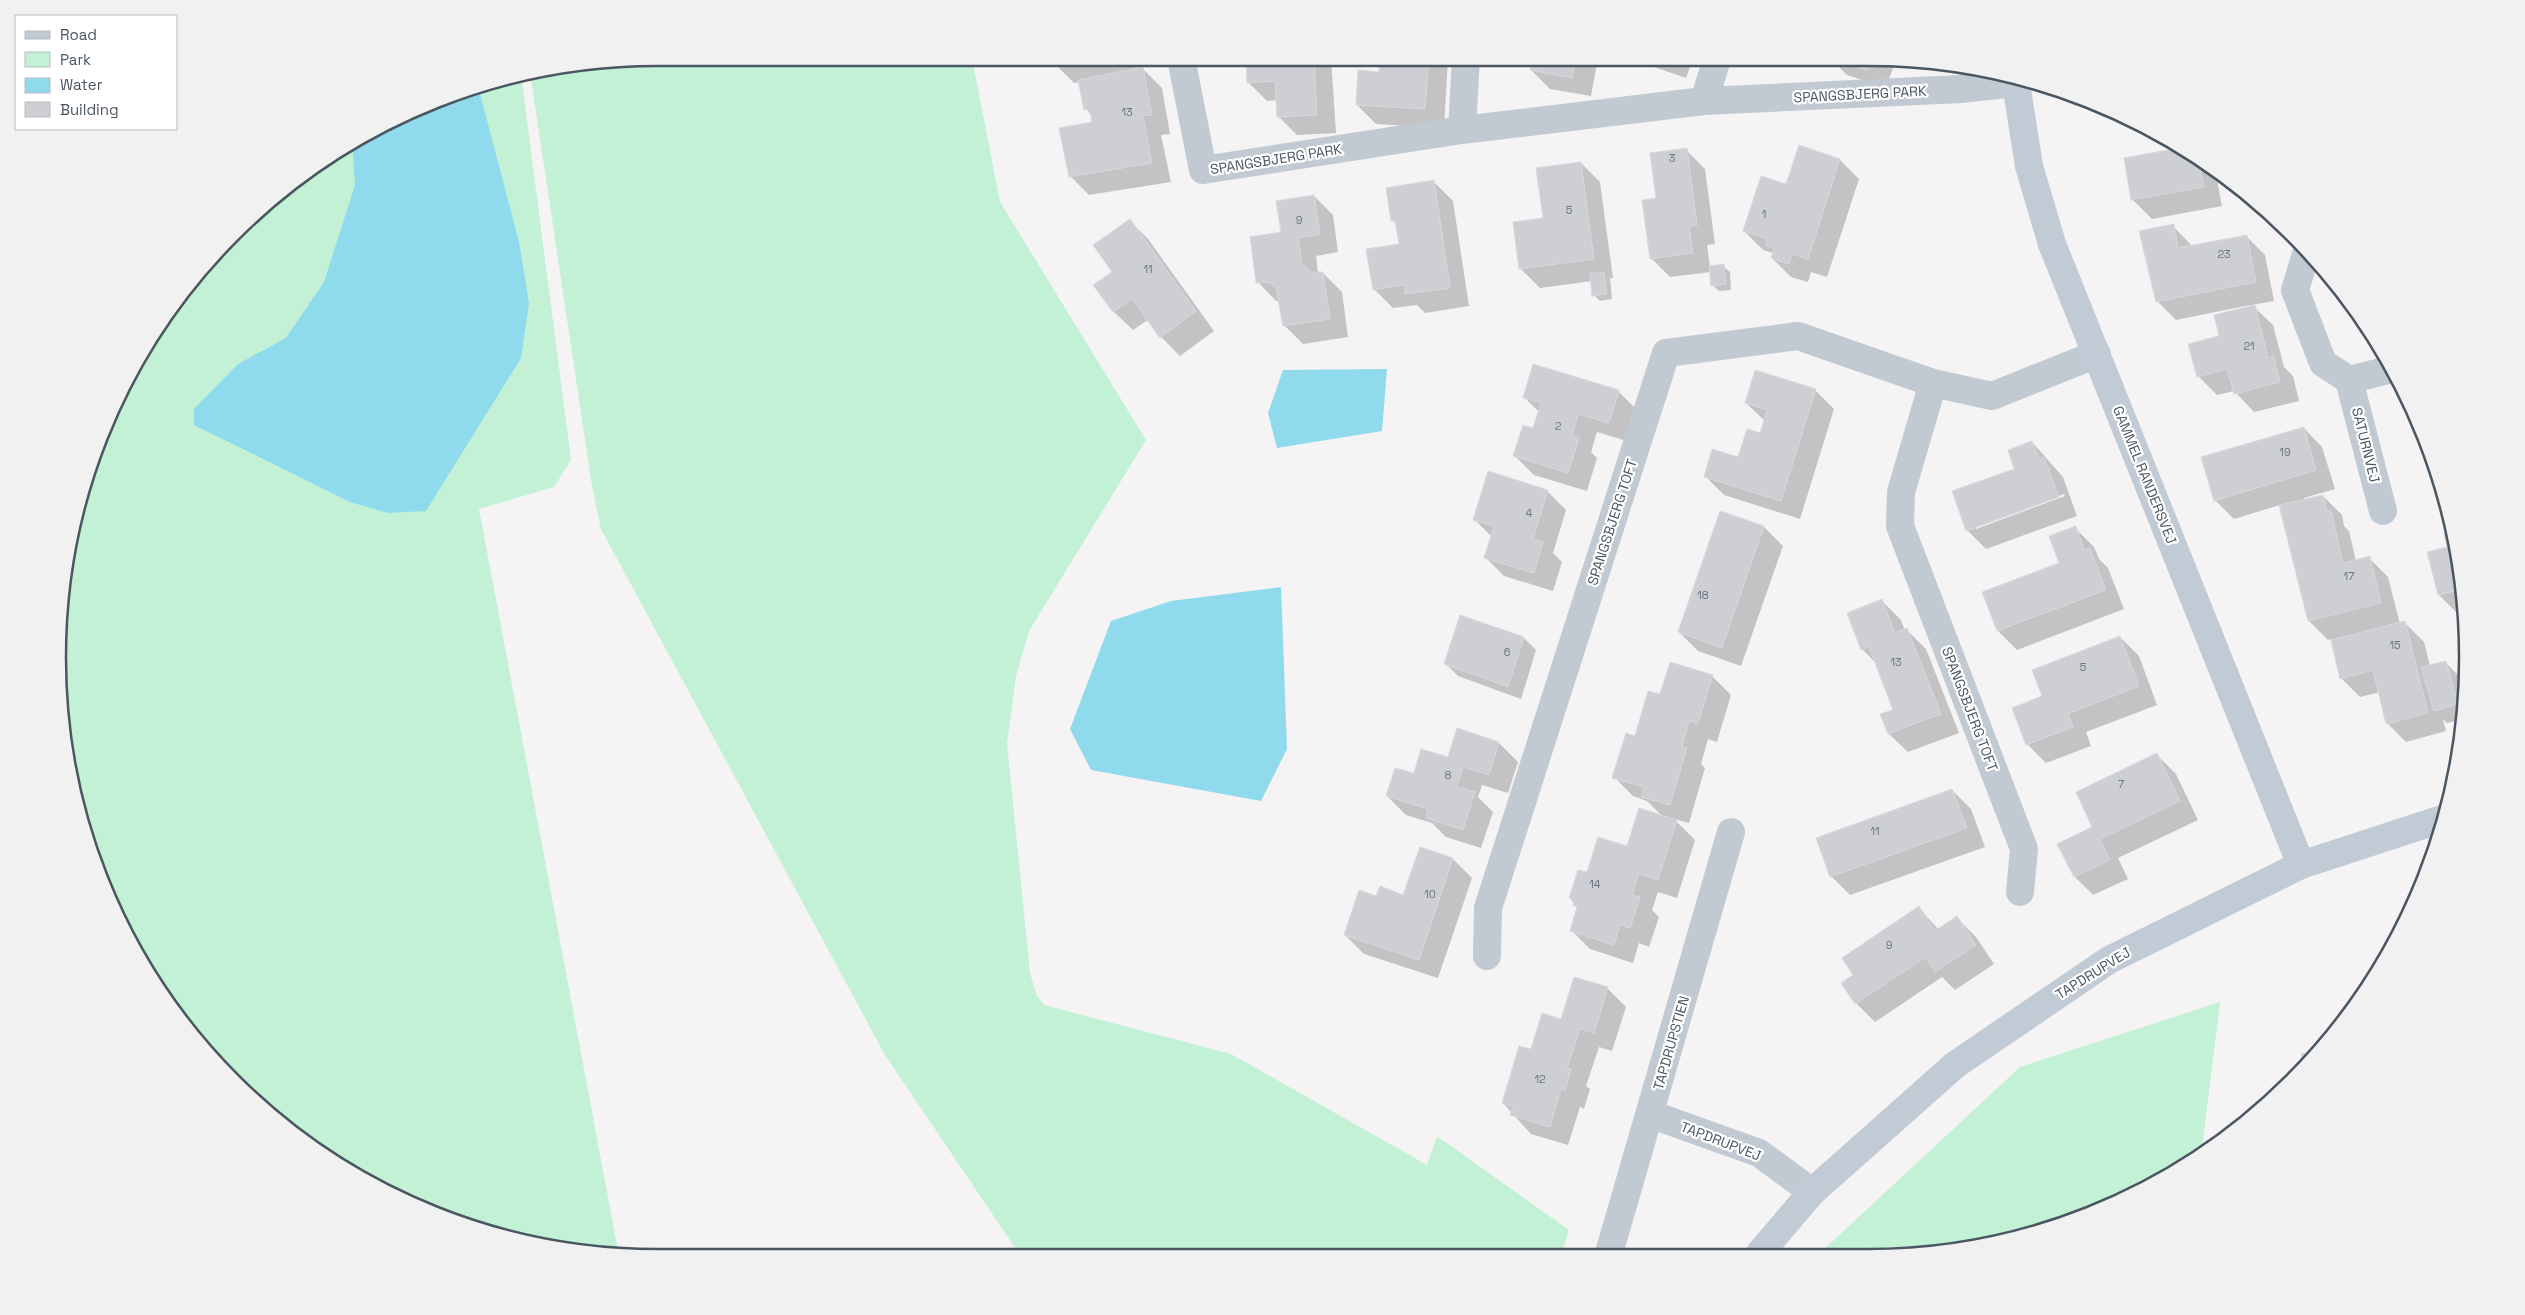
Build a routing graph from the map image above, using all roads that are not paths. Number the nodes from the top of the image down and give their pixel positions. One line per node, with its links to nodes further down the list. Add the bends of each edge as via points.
1 (1183, 66): 7 (street, SPANGSBJERG PARK, via 1203,170)
2 (1466, 66): 7 (street)
3 (1715, 66): 6 (street)
4 (2002, 82): 6 (street, SPANGSBJERG PARK, via 1961,89)
5 (2016, 85): 9 (street, GAMMEL RANDERSVEJ, via 2029,166 2052,244)
6 (1704, 101): 7 (street, SPANGSBJERG PARK)
7 (1462, 130)
8 (2304, 260): 11 (street, via 2295,290 2322,363)
9 (2097, 354): 12 (street, SPANGSBJERG TOFT, via 1992,396); 16 (street, GAMMEL RANDERSVEJ)
10 (2385, 371): 11 (street)
11 (2349, 380): 13 (street, SATURNVEJ)
12 (1933, 383): 17 (street, SPANGSBJERG TOFT, via 1901,492 1900,526 2024,849); 18 (street, SPANGSBJERG TOFT, via 1798,336 1666,353 1488,908)
13 (2382, 511)
14 (2436, 821): 16 (street, TAPDRUPVEJ)
15 (1731, 832): 19 (street, TAPDRUPSTIEN)
16 (2301, 865): 20 (street, TAPDRUPVEJ, via 2109,960 1955,1065)
17 (2020, 892)
18 (1487, 956)
19 (1650, 1114): 20 (street, TAPDRUPVEJ, via 1759,1153); 21 (street, TAPDRUPSTIEN)
20 (1812, 1192): 22 (street, TAPDRUPVEJ)
21 (1610, 1249)
22 (1763, 1249)

